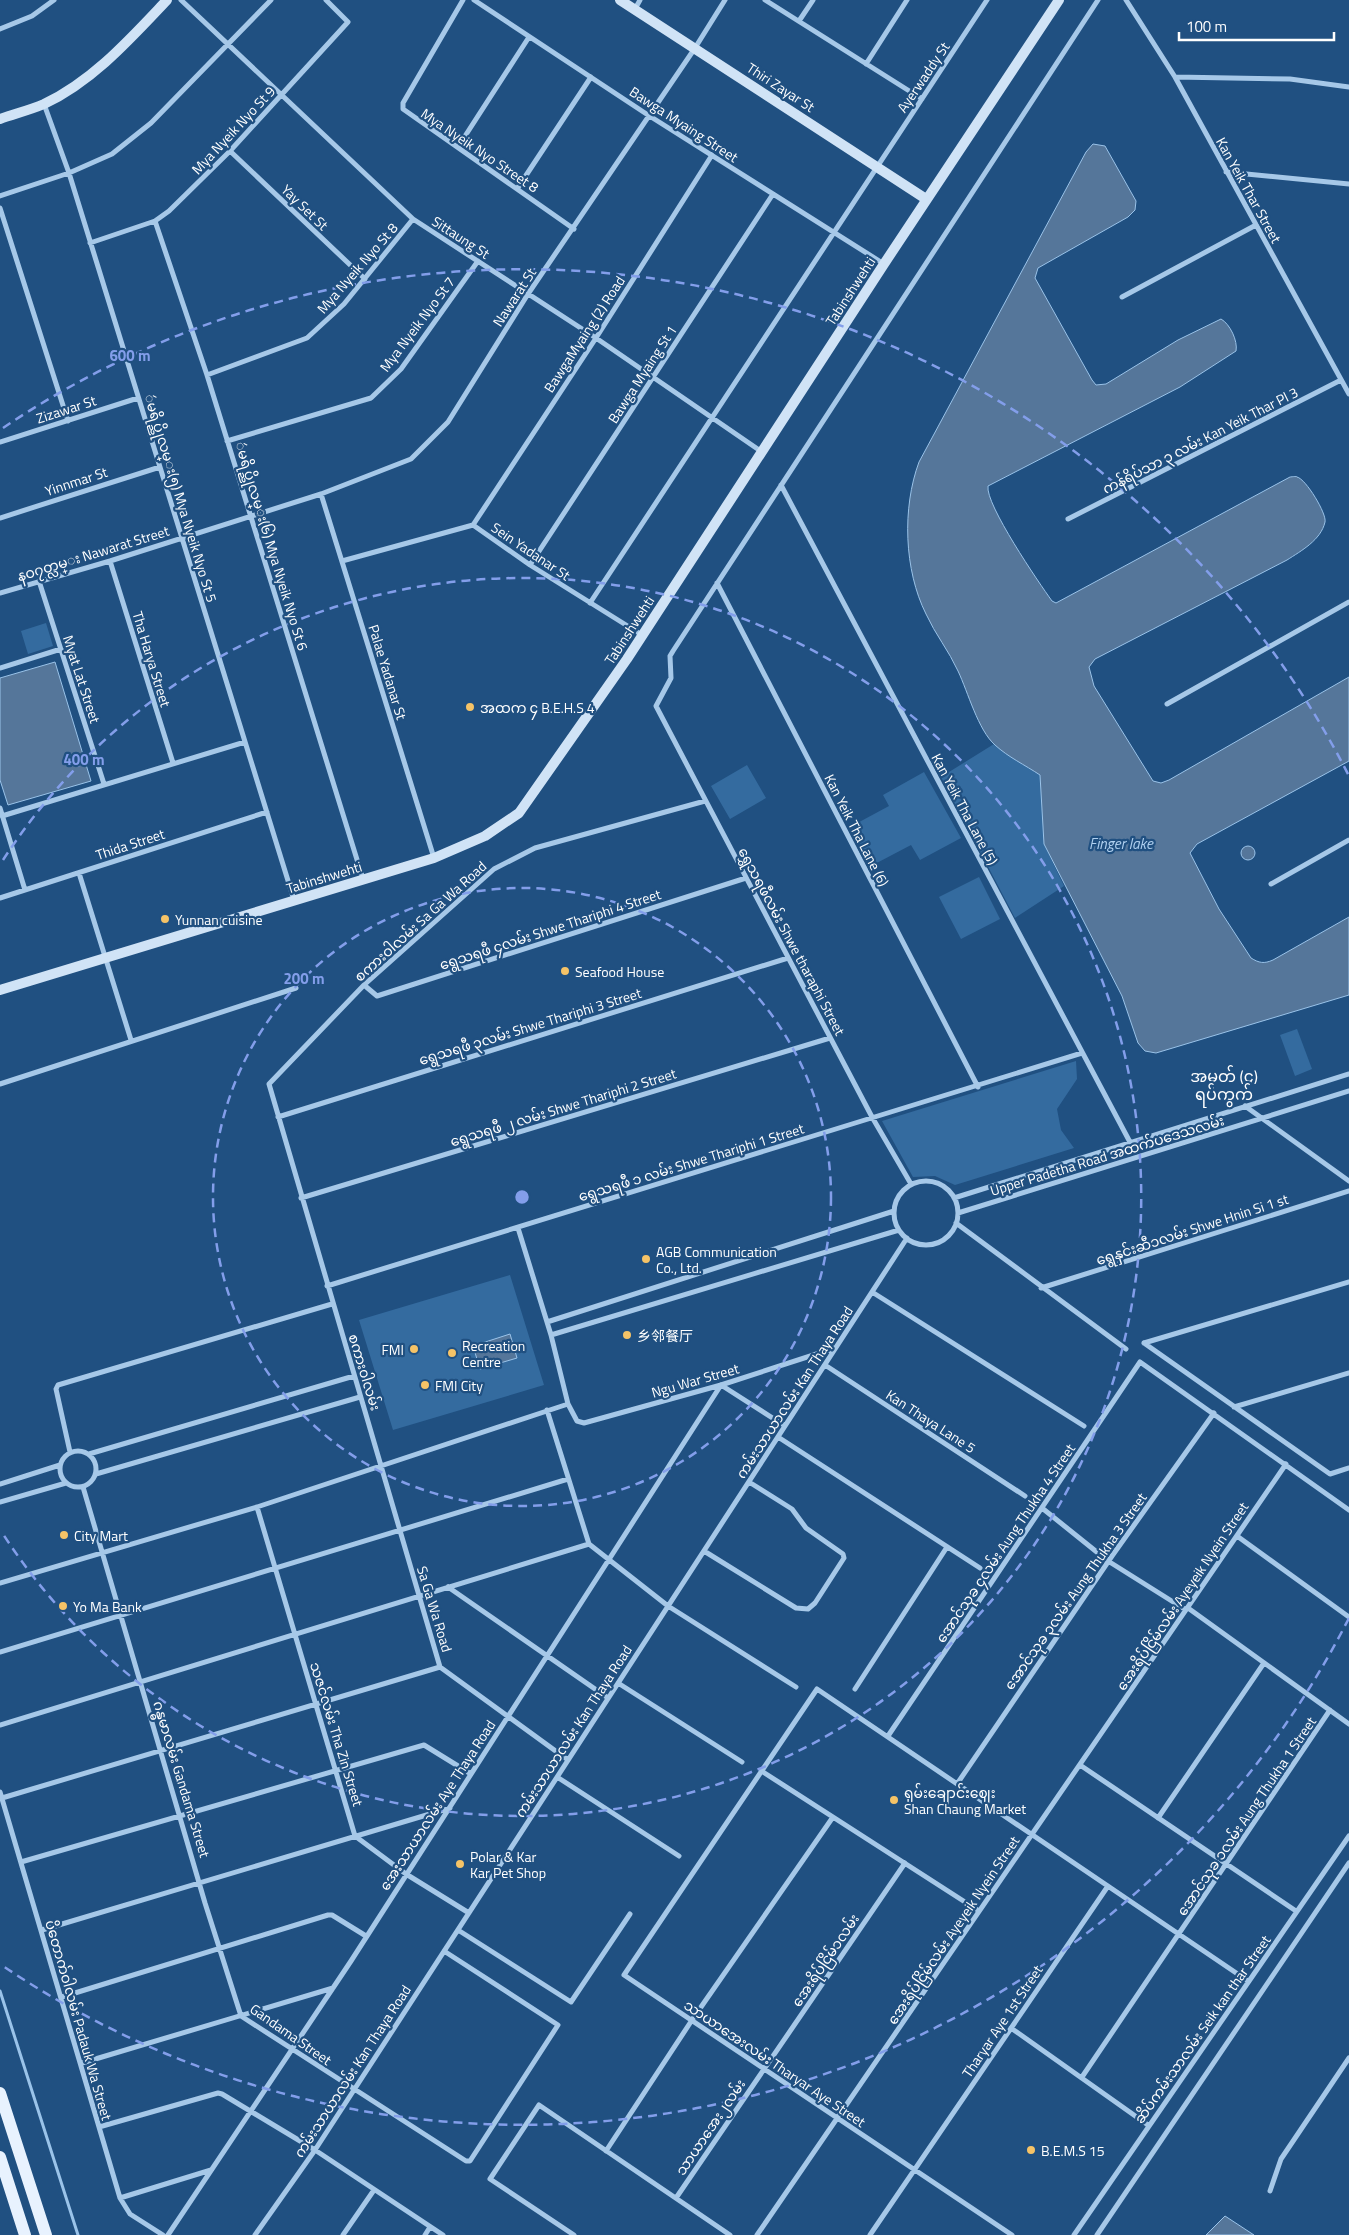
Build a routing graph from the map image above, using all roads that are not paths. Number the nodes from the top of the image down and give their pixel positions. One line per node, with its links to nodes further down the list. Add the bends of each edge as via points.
1 (54, 0): 20 (street, via 32,16)
2 (167, 0): 30 (main road, via 120,49 85,79)
3 (181, 0): 22 (street, Sittaung St)
4 (271, 0): 22 (street)
5 (326, 0): 28 (street, Mya Nyeik Nyo St 9, via 348,22)
6 (463, 0): 33 (street, Mya Nyeik Nyo Street 8, via 402,109)
7 (474, 0): 21 (street, Bawga Myaing Street)
8 (620, 0): 18 (main road, Thiri Zayar St)
9 (640, 0): 18 (street)
10 (725, 0): 23 (street, Nawarat St)
11 (765, 0): 19 (street)
12 (813, 0): 19 (street)
13 (907, 0): 24 (street)
14 (987, 0): 29 (street, Ayerwaddy St)
15 (1059, 0): 43 (main road, Tabinshwehti)
16 (1098, 0): 68 (street)
17 (1126, 0): 26 (street, Kan Yeik Thar Street)
18 (634, 10): 23 (main road, Thiri Zayar St)
19 (799, 22): 24 (street)
20 (0, 29)
21 (529, 36): 25 (street, Bawga Myaing Street); 33 (street)
22 (228, 45): 28 (street, Sittaung St); 38 (street, via 151,123 112,154)
23 (695, 48): 31 (street, Nawarat St); 36 (main road, Thiri Zayar St)
24 (866, 64): 29 (street)
25 (590, 77): 31 (street, Bawga Myaing Street); 40 (street)
26 (1175, 78): 27 (street, via 1290,79); 37 (street, Kan Yeik Thar Street)
27 (1349, 87)
28 (281, 95): 34 (street, Mya Nyeik Nyo St 9); 45 (street, Sittaung St)
29 (922, 99): 36 (street, Ayerwaddy St)
30 (44, 104): 32 (main road); 38 (street, ဴမရိပ္ညိုလမ္း(၅) Mya Nyeik Nyo St 5)
31 (648, 115): 35 (street, Bawga Myaing Street); 48 (street, Nawarat St)
32 (0, 120)
33 (458, 147): 40 (street, Mya Nyeik Nyo Street 8)
34 (230, 151): 46 (street, Mya Nyeik Nyo St 9); 53 (street, Yay Set St)
35 (712, 155): 41 (street, Bawga Myaing Street); 56 (street, BawgaMyaing (2) Road)
36 (877, 166): 43 (main road, Thiri Zayar St); 49 (street, Ayerwaddy St)
37 (1226, 172): 39 (street); 47 (street, Kan Yeik Thar Street)
38 (69, 173): 42 (street); 50 (street, ဴမရိပ္ညိုလမ္း(၅) Mya Nyeik Nyo St 5)
39 (1348, 185)
40 (517, 189): 48 (street, Mya Nyeik Nyo Street 8)
41 (773, 194): 49 (street, Bawga Myaing Street); 58 (street, Bawga Myaing St 1)
42 (0, 196)
43 (926, 200): 52 (main road, Tabinshwehti)
44 (0, 208): 63 (street)
45 (413, 219): 51 (street, Sittaung St); 53 (street, Mya Nyeik Nyo St 8)
46 (155, 221): 50 (street, Mya Nyeik Nyo St 9); 57 (street, ဴမရိပ္ညိုလမ္း(၆) Mya Nyeik Nyo St 6)
47 (1256, 225): 55 (street); 59 (street, Kan Yeik Thar Street)
48 (574, 229): 54 (street, Nawarat St)
49 (834, 232): 52 (street, Bawga Myaing Street); 62 (street, Ayerwaddy St)
50 (90, 244): 61 (street, ဴမရိပ္ညိုလမ္း(၅) Mya Nyeik Nyo St 5)
51 (478, 262): 54 (street, Sittaung St); 64 (street, Mya Nyeik Nyo St 7, via 401,369 371,398)
52 (884, 264): 66 (main road, Tabinshwehti)
53 (365, 279): 57 (street, Mya Nyeik Nyo St 8, via 308,338)
54 (528, 294): 56 (street, Sittaung St); 69 (street, Nawarat St, via 448,422 411,459)
55 (1122, 297)
56 (596, 338): 58 (street, Sittaung St); 73 (street, BawgaMyaing (2) Road)
57 (207, 375): 64 (street, ဴမရိပ္ညိုလမ္း(၆) Mya Nyeik Nyo St 6)
58 (653, 377): 62 (street, Sittaung St); 77 (street, Bawga Myaing St 1)
59 (1341, 380): 60 (street, Kan Yeik Thar Street); 72 (street, ကန်ရိပ်သာ ၃ လမ်း Kan Yeik Thar Pl 3)
60 (1349, 394)
61 (138, 398): 63 (street, Zizawar St); 67 (street, ဴမရိပ္ညိုလမ္း(၅) Mya Nyeik Nyo St 5)
62 (712, 417): 66 (street, Sittaung St); 82 (street, Ayerwaddy St)
63 (68, 421): 65 (street, Zizawar St)
64 (227, 441): 70 (street, ဴမရိပ္ညိုလမ္း(၆) Mya Nyeik Nyo St 6)
65 (0, 442)
66 (762, 452): 83 (main road, Tabinshwehti)
67 (160, 467): 71 (street, Yinnmar St); 74 (street, ဴမရိပ္ညိုလမ္း(၅) Mya Nyeik Nyo St 5)
68 (781, 485): 79 (street); 110 (street, Kan Yeik Tha Lane (5))
69 (321, 494): 70 (street, Nawarat St); 76 (street, Palae Yadanar St)
70 (250, 515): 74 (street, နဝ၇တ္လမ္း Nawarat Street); 98 (street, ဴမရိပ္ညိုလမ္း(၆) Mya Nyeik Nyo St 6)
71 (0, 518)
72 (1068, 519)
73 (473, 525): 76 (street, Sein Yadanar St); 77 (street, Sein Yadanar St)
74 (182, 538): 75 (street, နဝ၇တ္လမ္း Nawarat Street); 87 (street, ဴမရိပ္ညိုလမ္း(၅) Mya Nyeik Nyo St 5)
75 (110, 561): 78 (street, နဝ၇တ္လမ္း Nawarat Street); 88 (street, Tha Harya Street)
76 (342, 561): 95 (street, Palae Yadanar St)
77 (530, 566): 82 (street, Sein Yadanar St)
78 (39, 581): 80 (street, နဝ၇တ္လမ္း Nawarat Street); 84 (street, Myat Lat Street)
79 (717, 583): 90 (street, ရွှေသရဖီလမ်း Shwe tharaphi Street, via 670,656 671,678 656,706); 113 (street, Kan Yeik Tha Lane (6))
80 (0, 593)
81 (1349, 602): 86 (street)
82 (590, 603): 83 (street, Sein Yadanar St)
83 (642, 635): 95 (main road, Tabinshwehti, via 519,813 485,836)
84 (61, 649): 85 (street); 89 (street, Myat Lat Street)
85 (0, 668)
86 (1167, 704)
87 (245, 742): 88 (street); 92 (street, ဴမရိပ္ညိုလမ္း(၅) Mya Nyeik Nyo St 5)
88 (172, 763): 89 (street)
89 (104, 784): 93 (street)
90 (706, 801): 97 (street, ရွှေသရဖီလမ်း Shwe tharaphi Street); 105 (street, စကားဝါလမ်း Sa Ga Wa Road, via 535,848 494,869)
91 (0, 808): 93 (street)
92 (267, 812): 96 (street, Thida Street); 102 (street, ဴမရိပ္ညိုလမ္း(၅) Mya Nyeik Nyo St 5)
93 (2, 816): 100 (street)
94 (1349, 840): 99 (street)
95 (434, 858): 98 (main road, Tabinshwehti)
96 (79, 873): 100 (street, Thida Street); 103 (street)
97 (746, 878): 104 (street, ရွှေသရဖီလမ်း Shwe tharaphi Street); 105 (street, ရွေသရဖီ ၄လမ်း Shwe Thariphi 4 Street, via 377,996)
98 (363, 879): 102 (main road, Tabinshwehti)
99 (1271, 884)
100 (25, 890): 101 (street, Thida Street)
101 (0, 898)
102 (294, 900): 103 (main road, Tabinshwehti)
103 (105, 958): 107 (main road, Tabinshwehti); 109 (street)
104 (788, 958): 108 (street, ရွှေသရဖီလမ်း Shwe tharaphi Street); 116 (street, ရွေသရဖီ ၃လမ်း Shwe Thariphi 3 Street)
105 (364, 985): 116 (street, စကားဝါလမ်း Sa Ga Wa Road, via 269,1084)
106 (296, 988): 109 (street)
107 (0, 990)
108 (830, 1038): 117 (street, ရွှေသရဖီလမ်း Shwe tharaphi Street); 123 (street, ရွေသရဖီ ၂ လမ်း Shwe Thariphi 2 Street)
109 (131, 1040): 112 (street)
110 (1082, 1053): 113 (street, ရွေသရဖီ ၁ လမ်း Shwe Thariphi 1 Street); 119 (street, Kan Yeik Tha Lane (5))
111 (1349, 1074): 115 (street)
112 (0, 1084)
113 (978, 1087): 117 (street, ရွေသရဖီ ၁ လမ်း Shwe Thariphi 1 Street)
114 (1349, 1091): 118 (street, Upper Padetha Road အထက်ပဒေသလမ်း)
115 (1245, 1106): 118 (street); 119 (street)
116 (278, 1116): 123 (street, စကားဝါလမ်း Sa Ga Wa Road)
117 (872, 1117): 121 (street, ရွှေသရဖီလမ်း Shwe tharaphi Street); 128 (street, ရွေသရဖီ ၁ လမ်း Shwe Thariphi 1 Street)
118 (1262, 1119): 120 (street); 126 (street, Upper Padetha Road အထက်ပဒေသလမ်း)
119 (1131, 1144): 124 (street)
120 (1349, 1181)
121 (911, 1184): 124 (street, via 938,1183); 125 (street, via 896,1200)
122 (1349, 1191): 133 (street, ရွေနှင်းဆီ၁လမ်း Shwe Hnin Si 1 st)
123 (301, 1198): 132 (street, စကားဝါလမ်း Sa Ga Wa Road)
124 (954, 1198): 126 (street)
125 (894, 1211): 129 (street); 136 (street)
126 (958, 1213): 127 (street)
127 (956, 1224): 130 (street, via 950,1234 931,1244 920,1244); 133 (street)
128 (518, 1228): 132 (street, ရွေသရဖီ ၁ လမ်း Shwe Thariphi 1 Street); 136 (street)
129 (899, 1230): 130 (street); 137 (street)
130 (907, 1238): 134 (street, ကမ်းသာယာလမ်း Kan Thaya Road)
131 (1349, 1282): 146 (street, via 1144,1344)
132 (327, 1286): 135 (street, စကား၀ါလမ်း)
133 (1041, 1288): 139 (street)
134 (872, 1292): 138 (street, ကမ်းသာယာလမ်း Kan Thaya Road); 150 (street)
135 (332, 1304): 142 (street, စကား၀ါလမ်း); 152 (street, via 58,1385 56,1389)
136 (547, 1322): 137 (street)
137 (551, 1335): 145 (street)
138 (836, 1348): 140 (street, ကမ်းသာယာလမ်း Kan Thaya Road); 143 (street, Ngu War Street)
139 (1126, 1349)
140 (825, 1365): 149 (street, ကမ်းသာယာလမ်း Kan Thaya Road); 164 (street, Kan Thaya Lane 5)
141 (1349, 1373): 146 (street)
142 (354, 1376): 144 (street, စကား၀ါလမ်း); 153 (street)
143 (721, 1385): 145 (street, Ngu War Street, via 584,1423 577,1421); 149 (street); 175 (street, အေးသာယာလမ်း Aye Thaya Road)
144 (360, 1397): 155 (street, စကား၀ါလမ်း); 158 (street)
145 (568, 1404): 147 (street)
146 (1234, 1407): 157 (street, via 1330,1474)
147 (547, 1410): 155 (street); 159 (street)
148 (1214, 1413): 156 (street); 167 (street, အောင်သုခ ၄လမ်း Aung Thukha 4 Street, via 1140,1362); 176 (street, အောင်သုခ ၃လမ်း Aung Thukha 3 Street)
149 (785, 1426): 151 (street, ကမ်းသာယာလမ်း Kan Thaya Road)
150 (1084, 1426)
151 (778, 1437): 160 (street, ကမ်းသာယာလမ်း Kan Thaya Road); 172 (street)
152 (70, 1452): 153 (street); 154 (street)
153 (89, 1454): 158 (street)
154 (60, 1464): 161 (street); 162 (street)
155 (381, 1464): 166 (street); 169 (street, Sa Ga Wa Road)
156 (1286, 1464): 168 (street); 170 (street, အေးရိပ်ငြိမ်လမ်း Ayeyeik Nyein Street)
157 (1349, 1468)
158 (96, 1474): 163 (street)
159 (568, 1479): 169 (street); 171 (street)
160 (749, 1482): 173 (street, ကမ်းသာယာလမ်း Kan Thaya Road); 173 (street, via 792,1509 806,1528 843,1554 844,1558 815,1603 808,1609 796,1608)
161 (66, 1483): 163 (street); 165 (street)
162 (0, 1484)
163 (83, 1487): 174 (street)
164 (1025, 1496)
165 (0, 1502)
166 (257, 1507): 174 (street); 177 (street, သဇင်လမ်း Tha Zin Street)
167 (1042, 1508): 176 (street); 201 (street, အောင်သုခ ၄လမ်း Aung Thukha 4 Street)
168 (1349, 1510)
169 (400, 1530): 177 (street); 181 (street, Sa Ga Wa Road)
170 (1237, 1536): 183 (street, အေးရိပ်ငြိမ်လမ်း Ayeyeik Nyein Street); 185 (street)
171 (589, 1544): 175 (street); 180 (street)
172 (947, 1547): 178 (street); 194 (street)
173 (704, 1551): 182 (street, ကမ်းသာယာလမ်း Kan Thaya Road)
174 (103, 1554): 179 (street); 184 (street)
175 (609, 1561): 182 (street); 188 (street, အေးသာယာလမ်း Aye Thaya Road)
176 (1108, 1561): 183 (street); 210 (street, အောင်သုခ ၃လမ်း Aung Thukha 3 Street)
177 (275, 1568): 184 (street); 186 (street, သဇင်လမ်း Tha Zin Street)
178 (980, 1568)
179 (0, 1583)
180 (448, 1587): 181 (street); 188 (street)
181 (419, 1596): 186 (street); 190 (street, Sa Ga Wa Road)
182 (668, 1606): 192 (street, ကမ်းသာယာလမ်း Kan Thaya Road); 193 (street)
183 (1187, 1609): 189 (street); 205 (street, အေးရိပ်ငြိမ်လမ်း Ayeyeik Nyein Street)
184 (121, 1615): 187 (street); 191 (street)
185 (1349, 1617)
186 (295, 1634): 191 (street); 196 (street, သဇင်လမ်း Tha Zin Street)
187 (0, 1652)
188 (546, 1656): 195 (street); 198 (street, အေးသာယာလမ်း Aye Thaya Road)
189 (1264, 1663): 197 (street); 215 (street)
190 (440, 1667): 196 (street); 198 (street, Sa Ga Wa Road)
191 (141, 1682): 200 (street); 202 (street, ဂန္ဓမာလမ်း Gandama Street)
192 (618, 1683): 195 (street, ကမ်းသာယာလမ်း Kan Thaya Road); 204 (street)
193 (796, 1687)
194 (855, 1689)
195 (608, 1698): 203 (street, ကမ်းသာယာလမ်း Kan Thaya Road)
196 (316, 1704): 202 (street); 206 (street, သဇင်လမ်း Tha Zin Street)
197 (1330, 1710): 199 (street); 223 (street, အောင်သုခ ၁လမ်း Aung Thukha 1 Street)
198 (508, 1716): 203 (street, Sa Ga Wa Road); 208 (street, အေးသာယာလမ်း Aye Thaya Road)
199 (1349, 1724)
200 (0, 1725)
201 (888, 1736): 207 (street, via 817,1689); 210 (street)
202 (162, 1750): 211 (street); 213 (street, ဂန္ဓမာလမ်း Gandama Street)
203 (568, 1760): 209 (street, ကမ်းသာယာလမ်း Kan Thaya Road)
204 (742, 1762)
205 (1080, 1765): 215 (street); 216 (street, အေးရိပ်ငြိမ်လမ်း Ayeyeik Nyein Street)
206 (336, 1770): 208 (street, via 424,1745); 213 (street); 217 (street, သဇင်လမ်း Tha Zin Street)
207 (763, 1772): 214 (street); 241 (street, သာယာအေးလမ်း Tharyar Aye Street, via 624,1975)
208 (471, 1774): 212 (street, အေးသာယာလမ်း Aye Thaya Road)
209 (557, 1777): 219 (street); 229 (street, ကမ်းသာယာလမ်း Kan Thaya Road)
210 (957, 1784): 216 (street)
211 (1, 1795): 220 (street, ပိတောက်ဝါလမ်း Padauk Wa Street)
212 (450, 1808): 217 (street); 224 (street, အေးသာယာလမ်း Aye Thaya Road)
213 (181, 1815): 220 (street); 225 (street, ဂန္ဓမာလမ်း Gandama Street)
214 (833, 1817): 221 (street); 241 (street)
215 (1158, 1818): 223 (street)
216 (1032, 1834): 226 (street); 227 (street, အေးရိပ်ငြိမ်လမ်း Ayeyeik Nyein Street)
217 (355, 1836): 224 (street); 225 (street)
218 (1349, 1836): 228 (street, ဆိပ်ကမ်းသာလမ်း Seik kan thar Street)
219 (679, 1856)
220 (21, 1862): 231 (street, ပိတောက်ဝါလမ်း Padauk Wa Street)
221 (905, 1863): 227 (street); 246 (street, အေးရိပ်ငြိမ်၁လမ်း)
222 (1349, 1863): 278 (street, ဆိပ်ကမ်းသာလမ်း Seik kan thar Street)
223 (1227, 1864): 228 (street); 233 (street, အောင်သုခ ၁လမ်း Aung Thukha 1 Street)
224 (406, 1874): 229 (street); 234 (street, အေးသာယာလမ်း Aye Thaya Road)
225 (201, 1882): 231 (street); 235 (street, Gandama Street)
226 (1108, 1886): 233 (street); 242 (street, Tharyar Aye 1st Street)
227 (980, 1911): 251 (street, အေးရိပ်ငြိမ်လမ်း Ayeyeik Nyein Street)
228 (1296, 1911): 237 (street, ဆိပ်ကမ်းသာလမ်း Seik kan thar Street)
229 (469, 1913): 232 (street, ကမ်းသာယာလမ်း Kan Thaya Road)
230 (630, 1914): 232 (street, via 571,2002)
231 (42, 1930): 239 (street, ပိတောက်ဝါလမ်း Padauk Wa Street)
232 (458, 1930): 236 (street, ကမ်းသာယာလမ်း Kan Thaya Road)
233 (1180, 1935): 237 (street); 247 (street, အောင်သုခ ၁လမ်း Aung Thukha 1 Street)
234 (366, 1936): 235 (street, via 328,1915); 238 (street, အေးသာယာလမ်း Aye Thaya Road)
235 (220, 1947): 239 (street); 240 (street, Gandama Street)
236 (444, 1951): 248 (street, ကမ်းသာယာလမ်း Kan Thaya Road); 248 (street, Gandama Street, via 558,2025 473,2159 466,2161)
237 (1248, 1982): 252 (street, ဆိပ်ကမ်းသာလမ်း Seik kan thar Street)
238 (334, 1988): 240 (street); 243 (street, အေးသာယာလမ်း Aye Thaya Road)
239 (62, 1997): 245 (street, ပိတောက်ဝါလမ်း Padauk Wa Street)
240 (241, 2016): 243 (street, Gandama Street); 245 (street)
241 (692, 2020): 246 (street, သာယာအေးလမ်း Tharyar Aye Street); 255 (street)
242 (1011, 2028): 247 (street); 258 (street, Tharyar Aye 1st Street)
243 (292, 2051): 248 (street, Gandama Street); 250 (street, အေးသာယာလမ်း Aye Thaya Road)
244 (1349, 2058): 260 (street, via 1281,2159)
245 (82, 2063): 253 (street, ပိတောက်ဝါလမ်း Padauk Wa Street)
246 (764, 2069): 251 (street, သာယာအေးလမ်း Tharyar Aye Street); 262 (street, သာယာအေး၂လမ်း)
247 (1082, 2077): 252 (street)
248 (354, 2090): 254 (street, ကမ်းသာယာလမ်း Kan Thaya Road)
249 (0, 2093): 265 (main road)
250 (253, 2111): 253 (street, via 218,2093); 254 (street); 257 (street, အေးသာယာလမ်း Aye Thaya Road)
251 (837, 2118): 258 (street, သာယာအေးလမ်း Tharyar Aye Street); 274 (street, အေးရိပ်ငြိမ်လမ်း Ayeyeik Nyein Street)
252 (1148, 2125): 277 (street, ဆိပ်ကမ်းသာလမ်း Seik kan thar Street)
253 (99, 2127): 261 (street, ပိတောက်ဝါလမ်း Padauk Wa Street)
254 (315, 2150): 259 (street); 268 (street, ကမ်းသာယာလမ်း Kan Thaya Road)
255 (606, 2150): 262 (street); 272 (street, via 539,2105 490,2179)
256 (0, 2157): 264 (main road)
257 (211, 2170): 261 (street); 267 (street, အေးသာယာလမ်း Aye Thaya Road)
258 (914, 2170): 275 (street, Tharyar Aye 1st Street); 276 (street)
259 (374, 2190): 263 (street); 269 (street)
260 (1270, 2191)
261 (120, 2198): 266 (street, ပိတောက်ဝါလမ်း Padauk Wa Street, via 130,2214)
262 (676, 2198): 273 (street)
263 (430, 2227): 270 (street); 271 (street)
264 (25, 2235)
265 (46, 2235)
266 (163, 2235)
267 (168, 2235)
268 (255, 2235)
269 (344, 2235)
270 (425, 2235)
271 (443, 2235)
272 (574, 2235)
273 (730, 2235)
274 (757, 2235)
275 (870, 2235)
276 (1012, 2235)
277 (1074, 2235)
278 (1096, 2235)

